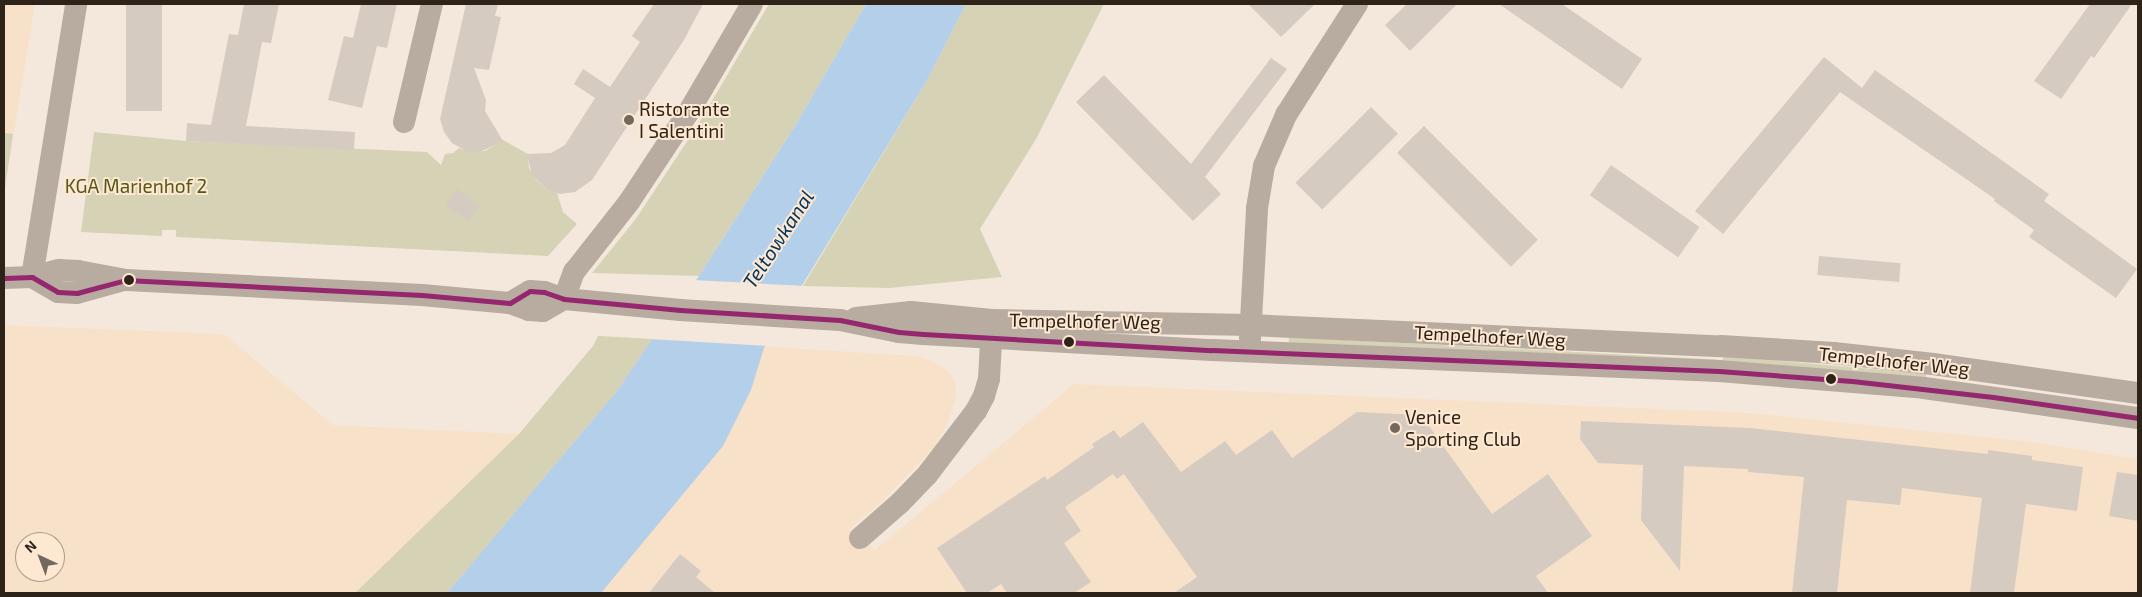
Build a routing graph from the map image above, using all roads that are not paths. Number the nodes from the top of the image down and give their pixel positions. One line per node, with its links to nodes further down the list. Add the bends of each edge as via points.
1 (76, 4): 6 (street)
2 (432, 4): 5 (street)
3 (752, 4): 8 (street, via 688,114 634,194 574,272)
4 (1356, 4): 9 (street, via 1286,115 1264,166 1257,208)
5 (404, 122)
6 (32, 277): 7 (street); 8 (street, via 58,292 77,293 126,280 422,295 510,303 543,311)
7 (4, 278)
8 (564, 299): 10 (street, Tempelhofer Weg, via 840,320 899,332)
9 (1250, 325): 10 (street, Tempelhofer Weg); 11 (street); 12 (street, Tempelhofer Weg, via 1721,346 1834,353)
10 (992, 329): 11 (street, Tempelhofer Weg); 16 (street, via 989,379 976,411 927,475)
11 (1249, 351): 13 (street, Tempelhofer Weg, via 1720,371)
12 (1964, 368): 13 (street); 14 (street, Tempelhofer Weg)
13 (1962, 393): 15 (street, Tempelhofer Weg)
14 (2138, 394)
15 (2138, 418)
16 (860, 538)

